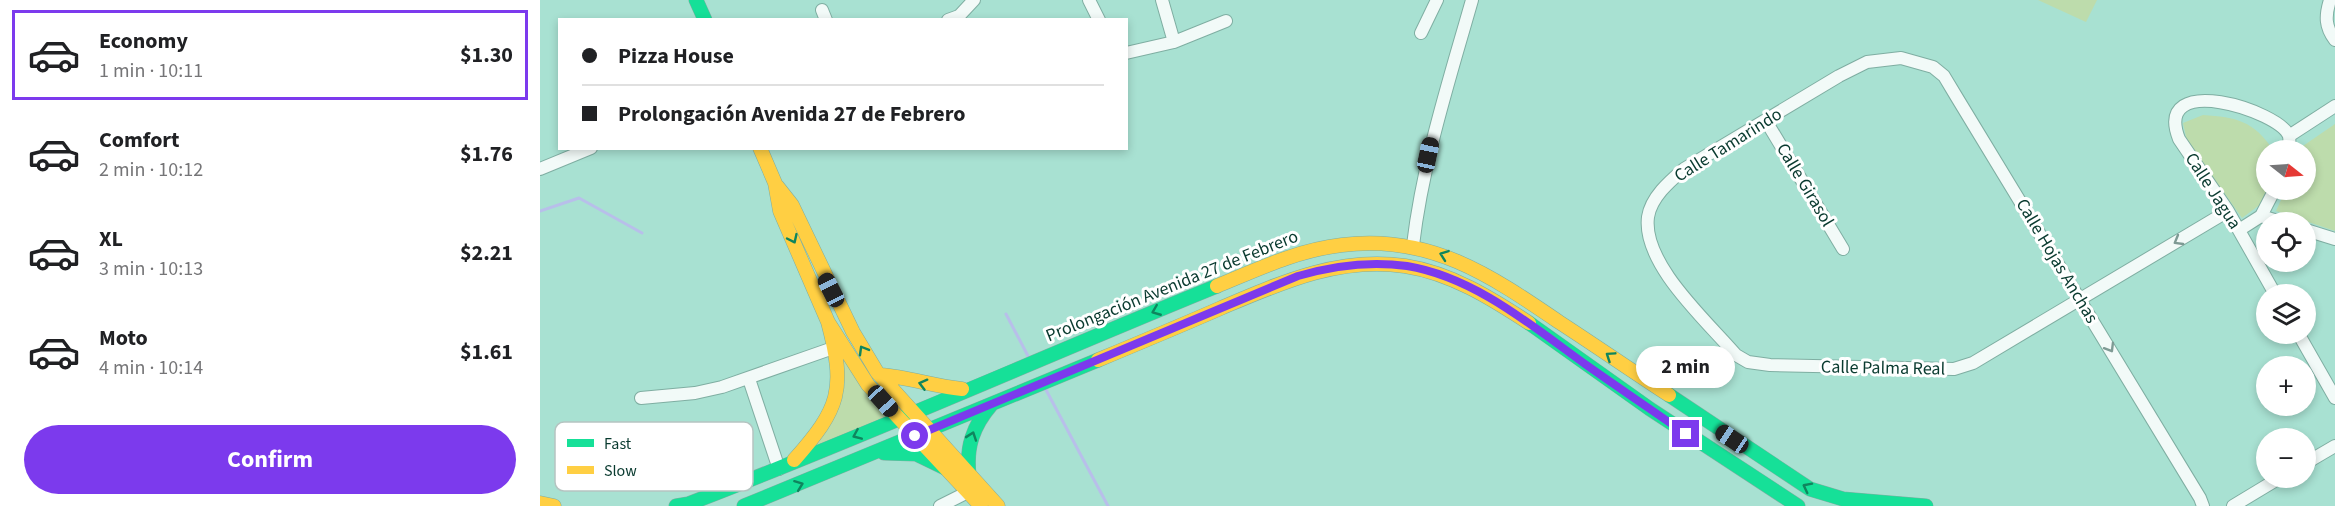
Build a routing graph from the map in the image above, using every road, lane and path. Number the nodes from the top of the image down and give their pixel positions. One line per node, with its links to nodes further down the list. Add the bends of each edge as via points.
1 (696, 0): 8 (main road)
2 (974, 0): 9 (street)
3 (1089, 0): 10 (street)
4 (1162, 0): 14 (street)
5 (1437, 0): 12 (street)
6 (1472, 0): 30 (street, via 1432,138)
7 (2330, 0): 13 (street, via 2326,25)
8 (704, 18)
9 (954, 18)
10 (1098, 18)
11 (1226, 21): 14 (street)
12 (1421, 33)
13 (2335, 40)
14 (1174, 42): 15 (street)
15 (1128, 53)
16 (1889, 58): 18 (street, Calle Tamarindo, via 1867,62 1839,76); 33 (street, Calle Hojas Anchas, via 1933,67 1944,76)
17 (2335, 106): 19 (street)
18 (1766, 121): 31 (street, Calle Girasol); 37 (street, Calle Tamarindo, via 1684,169 1668,182 1648,216 1657,261 1736,355)
19 (2289, 136): 20 (street); 25 (street, Calle Jagua, via 2271,120 2210,99 2191,102 2175,117 2179,139)
20 (2289, 140)
21 (586, 150): 23 (street)
22 (761, 150): 24 (main road)
23 (540, 169)
24 (775, 183): 34 (main road, one-way to 34, via 780,211); 38 (main road, one-way to 24, via 852,332 792,205)
25 (2228, 211): 27 (street, Calle Jagua); 33 (street, Calle Palma Real, one-way to 33)
26 (2256, 219): 27 (street)
27 (2239, 230): 32 (street, Calle Jagua)
28 (2316, 233): 29 (street)
29 (2335, 239)
30 (1413, 245): 40 (main road, Prolongación Avenida 27 de Febrero, one-way to 40, via 1384,242 1313,249); 67 (main road, Prolongación Avenida 27 de Febrero, one-way to 30, via 1843,499 1810,489 1489,275)
31 (1843, 249)
32 (2269, 284)
33 (2080, 298): 37 (street, Calle Palma Real, via 1973,363 1954,369); 58 (street, Calle Hojas Anchas, one-way to 58)
34 (828, 322): 36 (main road); 45 (main road, via 868,385)
35 (2304, 344): 42 (street)
36 (836, 347): 39 (street); 51 (main road, via 840,369 836,404 821,430)
37 (1748, 362)
38 (880, 375): 40 (main road, one-way to 38, via 930,387 898,376); 44 (main road)
39 (749, 379): 41 (street, via 695,393); 51 (street)
40 (966, 389): 44 (main road, Prolongación Avenida 27 de Febrero)
41 (641, 398)
42 (2335, 398)
43 (992, 403): 46 (main road); 53 (main road, one-way to 43, via 971,436); 66 (main road, via 1298,276 1340,267 1408,266 1485,296)
44 (914, 411): 45 (main road, Prolongación Avenida 27 de Febrero); 46 (main road)
45 (898, 418): 47 (main road); 51 (main road, Prolongación Avenida 27 de Febrero, one-way to 51)
46 (931, 430): 47 (main road); 53 (main road)
47 (915, 436): 49 (main road); 52 (main road)
48 (2335, 446): 50 (street)
49 (868, 456): 52 (main road, via 916,454); 62 (main road, one-way to 49)
50 (2316, 457)
51 (785, 467): 54 (main road, Prolongación Avenida 27 de Febrero)
52 (945, 468): 57 (main road)
53 (969, 474): 65 (main road)
54 (753, 479)
55 (2263, 488): 68 (street)
56 (722, 491): 61 (main road, Prolongación Avenida 27 de Febrero)
57 (968, 492): 63 (street); 64 (main road)
58 (2201, 502)
59 (540, 503): 60 (main road)
60 (554, 506)
61 (676, 506)
62 (744, 506)
63 (940, 506)
64 (981, 506)
65 (998, 506)
66 (1798, 506)
67 (1926, 506)
68 (2233, 506)

